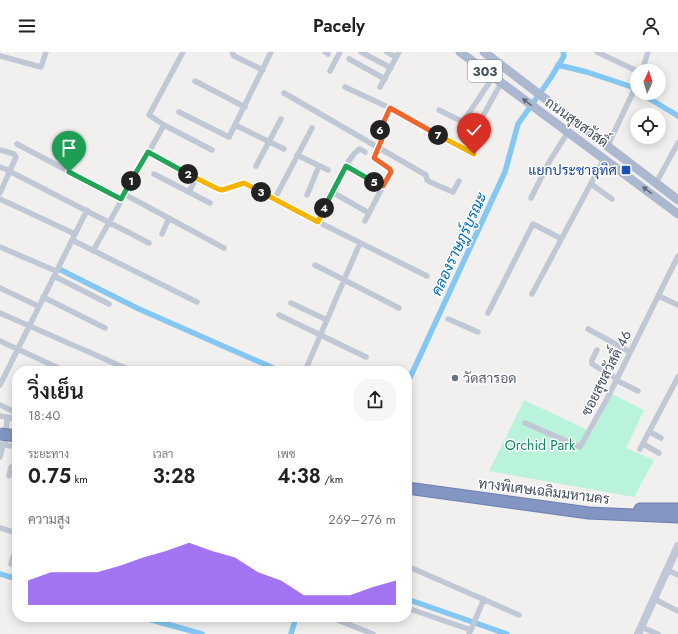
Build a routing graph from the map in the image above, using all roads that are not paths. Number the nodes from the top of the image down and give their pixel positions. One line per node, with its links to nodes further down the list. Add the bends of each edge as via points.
1 (46, 52): 13 (street, via 41,67)
2 (183, 52): 33 (street, via 149,114)
3 (232, 52): 18 (street, via 234,56)
4 (271, 52): 18 (street)
5 (340, 52): 19 (street)
6 (361, 52): 16 (street)
7 (387, 52): 12 (street)
8 (460, 52): 20 (main road, ถนนสุขสวัสดิ์ / 303)
9 (484, 52): 41 (main road, ถนนสุขสวัสดิ์ / 303)
10 (597, 52): 17 (street)
11 (648, 52): 15 (street)
12 (398, 54): 16 (street)
13 (0, 56)
14 (349, 59): 21 (street)
15 (644, 64)
16 (391, 68): 21 (street)
17 (630, 68)
18 (263, 70): 28 (street)
19 (330, 71)
20 (493, 77): 23 (main road, ถนนสุขสวัสดิ์ / 303); 30 (street, via 463,122)
21 (384, 79): 25 (street)
22 (195, 81): 28 (street)
23 (501, 83): 35 (street); 37 (main road, ถนนสุขสวัสดิ์ / 303, one-way to 23)
24 (344, 87): 29 (street)
25 (380, 87)
26 (284, 93): 43 (street)
27 (630, 100): 41 (street)
28 (245, 107): 34 (street)
29 (390, 108): 43 (street, via 380,130 382,136); 48 (street)
30 (439, 110)
31 (179, 112): 34 (street, via 229,137)
32 (281, 118): 38 (street)
33 (164, 125): 45 (street); 46 (street)
34 (235, 125): 38 (street)
35 (478, 125)
36 (312, 128): 49 (street)
37 (568, 132): 50 (main road, ถนนสุขสวัสดิ์ / 303); 68 (street, via 548,162)
38 (269, 142): 42 (street); 51 (street)
39 (678, 143): 60 (street)
40 (17, 144): 67 (street)
41 (608, 145): 60 (main road, ถนนสุขสวัสดิ์ / 303)
42 (284, 149)
43 (378, 149): 59 (street, via 426,175 430,182 451,192); 62 (street, via 374,158 391,170)
44 (0, 150): 56 (street, via 15,155)
45 (212, 150)
46 (148, 152): 58 (street); 67 (street)
47 (365, 152): 53 (street, via 357,150)
48 (474, 154)
49 (297, 155): 52 (street); 71 (street)
50 (604, 159): 61 (street); 76 (main road, ถนนสุขสวัสดิ์ / 303, one-way to 50)
51 (256, 166)
52 (319, 166): 55 (street); 66 (street)
53 (346, 166): 62 (street); 64 (street)
54 (0, 167): 56 (street)
55 (328, 170)
56 (11, 172): 65 (street); 74 (street)
57 (154, 174): 63 (street)
58 (196, 178): 63 (street); 71 (street, via 222,190 244,183)
59 (460, 181)
60 (656, 183): 72 (main road, ถนนสุขสวัสดิ์ / 303)
61 (591, 184): 70 (street); 83 (street, via 562,239)
62 (383, 186): 75 (street)
63 (189, 192): 73 (street)
64 (332, 192): 75 (street); 80 (street)
65 (0, 193)
66 (307, 194)
67 (123, 197): 77 (street); 79 (street)
68 (530, 198)
69 (0, 199): 81 (street)
70 (612, 199)
71 (274, 200): 80 (street)
72 (678, 200)
73 (210, 203)
74 (87, 210): 79 (street); 81 (street)
75 (369, 213): 78 (street)
76 (678, 214)
77 (169, 218): 82 (street); 88 (street)
78 (365, 221)
79 (109, 222): 85 (street); 89 (street)
80 (318, 222): 86 (street)
81 (75, 234): 84 (street)
82 (162, 234)
83 (560, 238): 96 (street); 106 (street, via 534,224)
84 (72, 240): 89 (street); 92 (street)
85 (149, 243)
86 (360, 243): 93 (street); 94 (street)
87 (0, 247): 92 (street)
88 (224, 248)
89 (93, 251): 99 (street)
90 (678, 256): 97 (street, ซอยสุขสวัสดิ์ 46)
91 (315, 264): 94 (street)
92 (56, 271): 98 (street); 101 (street)
93 (426, 276)
94 (344, 280): 104 (street); 109 (street)
95 (0, 288): 103 (street)
96 (532, 294)
97 (658, 296): 102 (street); 118 (street, ซอยสุขสวัสดิ์ 46)
98 (43, 297): 103 (street); 111 (street)
99 (197, 302)
100 (291, 303): 109 (street)
101 (109, 304)
102 (678, 305)
103 (38, 306): 110 (street)
104 (399, 308)
105 (0, 313): 110 (street)
106 (488, 313)
107 (279, 315): 114 (street)
108 (448, 319): 113 (street)
109 (327, 320): 114 (street)
110 (29, 326): 116 (street); 121 (street)
111 (105, 328)
112 (588, 329): 118 (street)
113 (478, 332)
114 (321, 335): 119 (street); 122 (street)
115 (0, 341): 116 (street)
116 (17, 350): 120 (street); 125 (street)
117 (597, 350): 124 (street, via 592,364)
118 (630, 352): 124 (street, ซอยสุขสวัสดิ์ 46)
119 (366, 357)
120 (54, 366)
121 (121, 366)
122 (307, 366)
123 (678, 377): 126 (street)
124 (617, 379): 127 (street); 133 (street, ซอยสุขสวัสดิ์ 46, via 580,447)
125 (0, 384)
126 (676, 384): 135 (street)
127 (638, 391)
128 (0, 405): 129 (street)
129 (12, 411)
130 (0, 416): 131 (street)
131 (7, 417): 132 (street); 134 (street)
132 (12, 418)
133 (525, 423)
134 (7, 430): 137 (street)
135 (650, 432): 136 (street); 138 (street, via 642,447)
136 (660, 438)
137 (3, 445): 139 (street)
138 (659, 453)
139 (0, 457)
140 (12, 467): 141 (street)
141 (9, 476)
142 (412, 482): 145 (highway, ทางพิเศษเฉลิมมหานคร, via 595,506)
143 (412, 485): 146 (street, via 598,510)
144 (412, 489): 147 (highway, ทางพิเศษเฉลิมมหานคร, via 590,513)
145 (678, 509)
146 (678, 513)
147 (678, 517)
148 (0, 528): 149 (street)
149 (12, 532)
150 (678, 546): 155 (main road)
151 (678, 559): 155 (main road)
152 (12, 561): 153 (street)
153 (11, 564)
154 (412, 568): 156 (street)
155 (672, 573): 157 (main road)
156 (484, 599): 160 (street); 163 (street)
157 (656, 600): 159 (street); 162 (main road)
158 (412, 610): 163 (street)
159 (678, 611)
160 (519, 615)
161 (343, 622): 164 (street)
162 (642, 631): 165 (street)
163 (470, 632)
164 (373, 634)
165 (658, 634)

